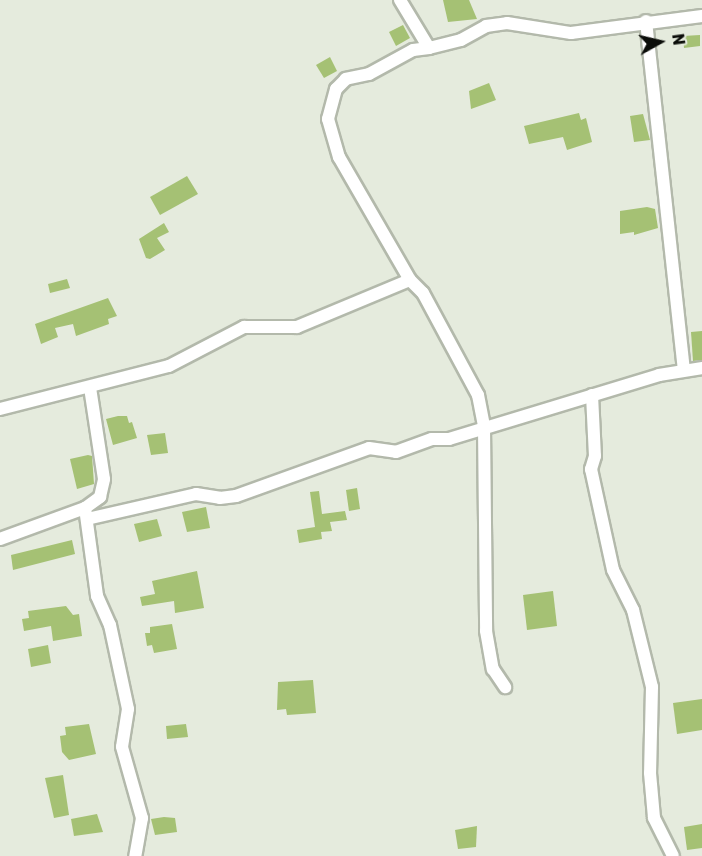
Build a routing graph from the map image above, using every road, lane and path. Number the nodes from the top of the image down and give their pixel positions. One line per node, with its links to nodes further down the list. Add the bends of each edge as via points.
1 (400, 0): 4 (street)
2 (702, 16): 3 (street)
3 (645, 21): 4 (street, via 571,33 507,23 486,26 461,40); 7 (street)
4 (429, 48): 5 (street, via 413,50 369,74 346,79 336,89 328,119 339,157)
5 (410, 280): 8 (street, via 297,327 244,327 169,366); 11 (street, via 423,293 464,364 478,395)
6 (702, 368): 7 (street)
7 (684, 370): 9 (street)
8 (90, 388): 10 (street); 12 (street, via 104,479 100,497)
9 (592, 395): 11 (street); 16 (street, via 595,456 591,470 613,570 633,610 652,687 650,773 654,818)
10 (0, 409)
11 (483, 428): 12 (street, via 396,452 369,448 236,496 196,494); 14 (street, via 486,631 493,669)
12 (86, 513): 13 (street); 15 (street, via 97,596 111,626 128,709 123,747 142,818)
13 (0, 539)
14 (505, 687)
15 (135, 856)
16 (673, 856)

